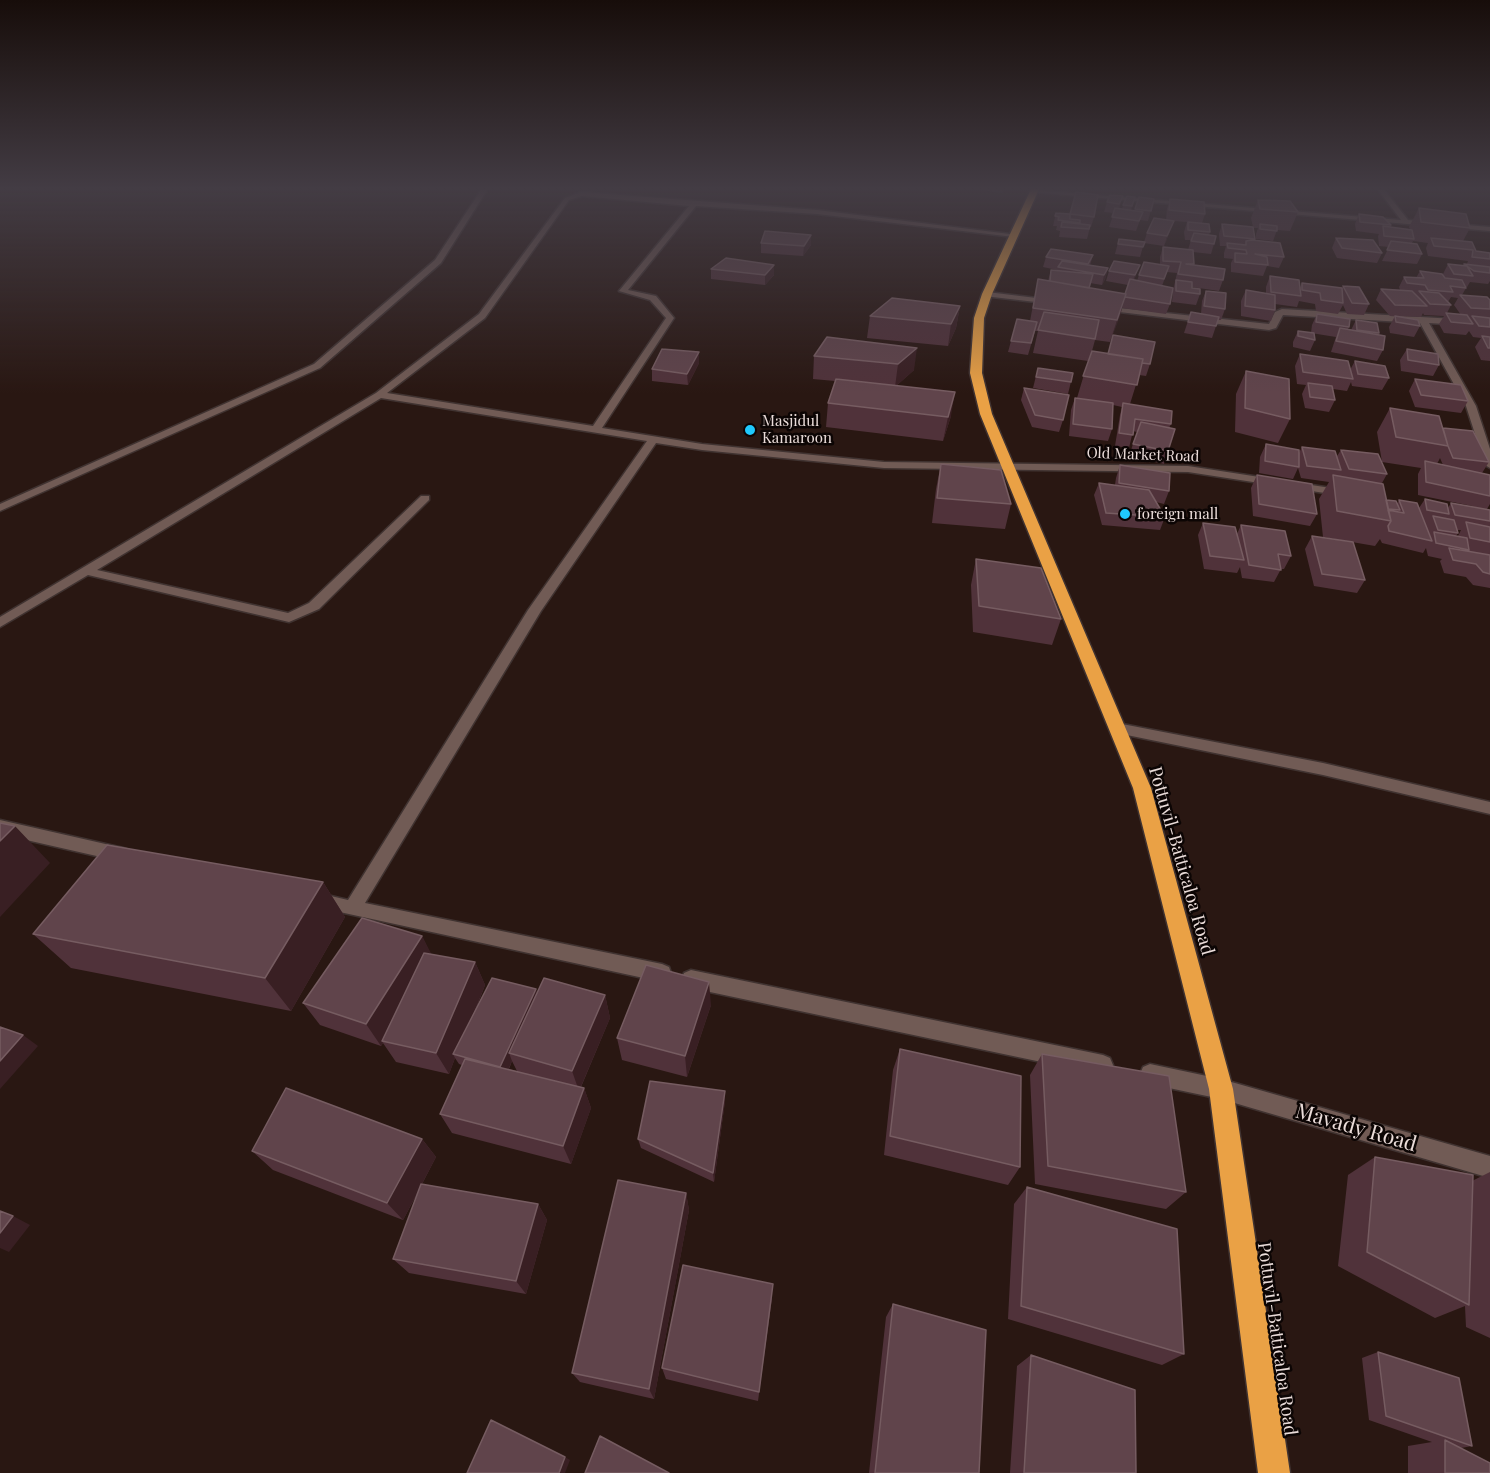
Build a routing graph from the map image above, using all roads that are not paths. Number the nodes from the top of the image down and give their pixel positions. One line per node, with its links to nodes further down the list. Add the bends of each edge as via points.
1 (441, 256): 17 (street, via 316,366)
2 (526, 256): 10 (street, via 482,316)
3 (652, 256): 11 (street, via 623,291 653,298 670,318)
4 (1005, 256): 5 (highway, Pottuvil-Batticaloa Road)
5 (987, 294): 6 (street); 14 (highway, Pottuvil-Batticaloa Road, via 979,318 976,373 986,414)
6 (1068, 304)
7 (1092, 307): 8 (street, via 1269,327 1282,312)
8 (1423, 320): 9 (street); 13 (street, via 1472,406)
9 (1490, 324)
10 (379, 395): 11 (street, Old Market Road); 18 (street)
11 (595, 431): 12 (street, Old Market Road)
12 (653, 440): 14 (street, Old Market Road, via 884,465); 25 (street, via 536,610)
13 (1490, 465)
14 (1007, 466): 15 (street, Old Market Road, via 1188,469); 20 (highway, Pottuvil-Batticaloa Road)
15 (1350, 494)
16 (425, 498): 18 (street, via 314,606 289,618)
17 (0, 508)
18 (85, 571): 19 (street)
19 (0, 623)
20 (1117, 728): 21 (street, via 1323,769); 26 (highway, Pottuvil-Batticaloa Road, via 1142,788)
21 (1490, 808)
22 (0, 827): 23 (street)
23 (136, 859)
24 (295, 896): 25 (street, Mavady Road)
25 (352, 909): 26 (street, Mavady Road)
26 (1221, 1089): 27 (street, Mavady Road); 28 (highway, Pottuvil-Batticaloa Road)
27 (1490, 1167)
28 (1274, 1473)

